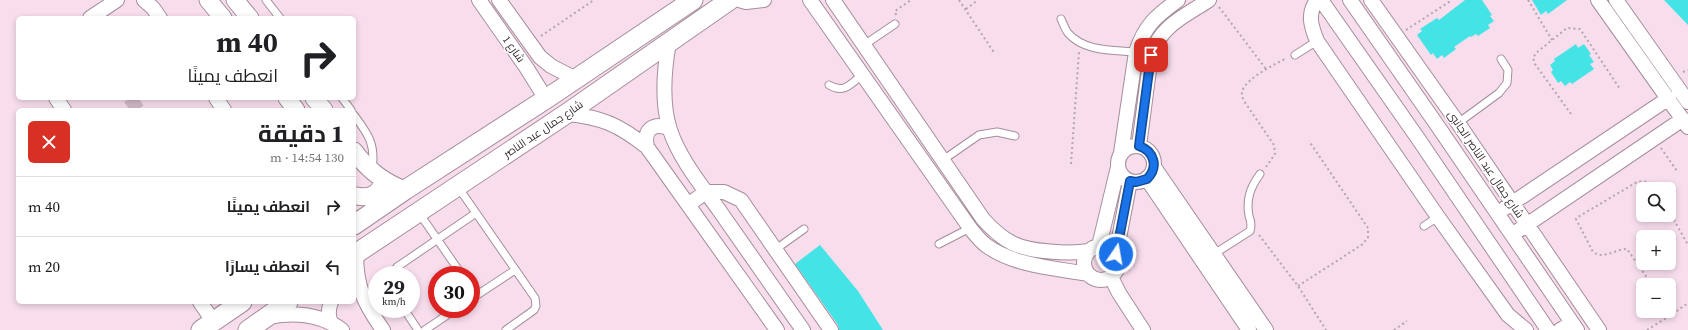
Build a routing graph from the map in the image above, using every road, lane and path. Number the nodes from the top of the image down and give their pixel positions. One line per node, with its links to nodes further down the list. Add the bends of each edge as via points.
1 (117, 0): 29 (street)
2 (144, 0): 30 (street)
3 (208, 0): 31 (street)
4 (235, 0): 32 (street)
5 (266, 0): 33 (lane)
6 (479, 0): 53 (street, شارع 1)
7 (499, 0): 41 (street, شارع 1)
8 (594, 0): 41 (path)
9 (693, 0): 49 (main road, شارع جمال عبد الناصر)
10 (730, 0): 39 (main road, شارع جمال عبد الناصر)
11 (739, 0): 12 (street)
12 (764, 0)
13 (810, 0): 48 (street)
14 (833, 0): 42 (street)
15 (912, 0): 35 (path, via 894,12 899,20)
16 (959, 0): 28 (path)
17 (978, 0): 28 (path)
18 (1178, 0): 43 (street, via 1159,13 1149,24)
19 (1317, 0): 38 (street, via 1312,7 1310,18)
20 (1321, 0): 149 (street)
21 (1350, 0): 91 (street)
22 (1371, 0): 36 (street, شارع جمال عبد الناصر الجانبى)
23 (1528, 0): 37 (path)
24 (1598, 0): 52 (street)
25 (1616, 0): 55 (street)
26 (1450, 1): 36 (path)
27 (1214, 3): 47 (path); 68 (street, via 1170,25 1155,43 1151,55)
28 (966, 9): 44 (path)
29 (93, 16)
30 (159, 16)
31 (221, 16)
32 (248, 16)
33 (278, 16)
34 (1061, 19): 40 (lane, via 1068,33)
35 (895, 24): 42 (lane)
36 (1397, 36): 62 (street, شارع جمال عبد الناصر الجانبى)
37 (1552, 40): 51 (path, via 1567,28 1580,28); 59 (path, via 1534,55 1533,61)
38 (1317, 41): 45 (lane); 92 (street)
39 (669, 42): 58 (main road, شارع جمال عبد الناصر); 64 (street, via 664,86)
40 (1080, 43): 43 (lane, via 1094,48); 73 (path)
41 (531, 44): 49 (street, شارع 1, via 540,57 551,66)
42 (864, 45): 56 (street)
43 (1136, 52): 71 (street)
44 (995, 54)
45 (1295, 54): 47 (path)
46 (1501, 59): 62 (lane, via 1508,70 1507,83)
47 (1266, 69): 77 (path, via 1247,84 1242,95 1274,146 1275,154)
48 (862, 75): 50 (lane, via 843,89 836,89); 60 (street)
49 (576, 79): 53 (main road, شارع جمال عبد الناصر)
50 (829, 84)
51 (1620, 89)
52 (1668, 98): 63 (street); 87 (street)
53 (546, 99): 84 (main road, شارع جمال عبد الناصر)
54 (316, 100): 57 (street)
55 (1688, 102)
56 (906, 106): 60 (street); 72 (street)
57 (322, 108)
58 (566, 114): 69 (street, via 610,122); 83 (main road, شارع جمال عبد الناصر)
59 (1571, 114)
60 (891, 115): 98 (street)
61 (356, 118): 78 (lane, via 369,135)
62 (1458, 123): 87 (street, شارع جمال عبد الناصر الجانبى)
63 (1685, 123): 66 (street)
64 (669, 128): 69 (street, via 662,125 654,126 645,139); 85 (street)
65 (1014, 136): 72 (lane, via 997,132 979,135)
66 (1655, 139): 75 (path); 95 (street)
67 (1309, 141): 117 (path, via 1368,228 1368,237 1363,244)
68 (1139, 146): 71 (street, via 1129,147); 76 (street, via 1144,147 1152,156)
69 (647, 147): 88 (street)
70 (356, 153): 78 (street)
71 (1121, 153): 74 (street)
72 (943, 160): 105 (street, via 996,234 1013,244 1032,248 1070,253)
73 (1071, 164)
74 (1118, 167): 79 (street, via 1122,176); 105 (street)
75 (1676, 171)
76 (1150, 173): 79 (street, via 1136,182); 108 (street); 144 (street)
77 (1260, 174): 96 (lane, via 1252,186 1248,200)
78 (378, 176): 84 (street); 86 (street, via 379,191 374,195 369,197)
79 (1130, 181): 107 (street)
80 (1637, 182): 81 (path)
81 (1649, 182)
82 (1636, 183): 115 (path, via 1576,219 1593,252 1603,256 1627,249)
83 (458, 187): 89 (main road, شارع جمال عبد الناصر); 90 (lane)
84 (405, 190): 94 (main road, شارع جمال عبد الناصر)
85 (706, 192): 88 (street); 104 (street, via 724,192 740,200); 116 (street)
86 (356, 193)
87 (1513, 203): 91 (street); 95 (street, شارع جمال عبد الناصر الجانبى)
88 (688, 204): 120 (street)
89 (419, 212): 101 (lane); 106 (main road, شارع جمال عبد الناصر)
90 (476, 213): 101 (lane); 112 (lane)
91 (1498, 213): 100 (street)
92 (1438, 217): 97 (lane); 148 (street, via 1508,315)
93 (1676, 222): 102 (path)
94 (356, 223)
95 (1527, 225): 100 (street); 151 (street, شارع جمال عبد الناصر الجانبى)
96 (1252, 226): 108 (lane, via 1250,231); 117 (path)
97 (1424, 226)
98 (970, 228): 103 (lane); 113 (street, via 986,245 1006,257)
99 (804, 229): 104 (lane)
100 (1512, 235): 133 (street)
101 (438, 239): 109 (lane); 110 (lane)
102 (1688, 243)
103 (939, 244)
104 (776, 249): 142 (street)
105 (1094, 249): 107 (street, via 1111,250); 113 (street, via 1086,256 1084,262)
106 (356, 253)
107 (1116, 254): 114 (street, via 1118,267)
108 (1214, 254): 145 (street)
109 (398, 266)
110 (456, 266)
111 (356, 267): 118 (street)
112 (515, 270): 119 (lane); 139 (lane, via 535,298 536,306 531,313)
113 (1088, 274): 114 (street, via 1101,281)
114 (1111, 278): 143 (street)
115 (1647, 278)
116 (770, 282): 120 (street); 141 (street)
117 (1298, 286): 146 (path)
118 (358, 293): 136 (street)
119 (480, 294)
120 (752, 294): 140 (street)
121 (1688, 302): 126 (path)
122 (201, 304): 132 (street)
123 (239, 304): 132 (main road)
124 (285, 304): 127 (main road)
125 (330, 304): 134 (street, via 328,316)
126 (1676, 311)
127 (266, 317): 134 (street, via 300,314 316,317); 135 (main road)
128 (410, 318): 137 (lane)
129 (443, 318): 138 (lane)
130 (1666, 318): 152 (path)
131 (1407, 320): 147 (path)
132 (207, 326)
133 (1575, 326): 150 (street)
134 (337, 327)
135 (248, 330)
136 (383, 330)
137 (418, 330)
138 (425, 330)
139 (506, 330)
140 (776, 330)
141 (803, 330)
142 (831, 330)
143 (1143, 330)
144 (1249, 330)
145 (1266, 330)
146 (1326, 330)
147 (1394, 330)
148 (1526, 330)
149 (1548, 330)
150 (1560, 330)
151 (1598, 330)
152 (1648, 330)

